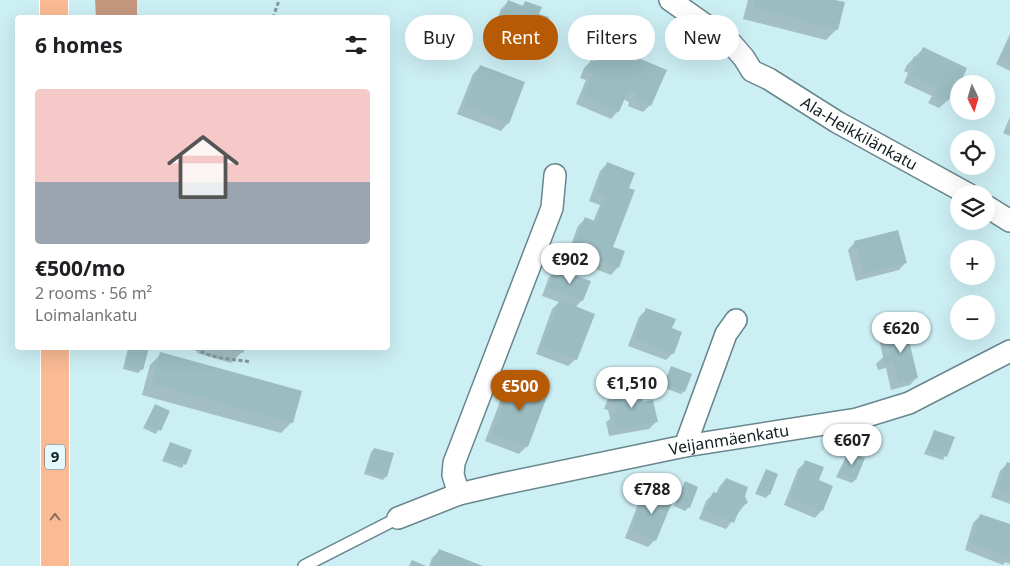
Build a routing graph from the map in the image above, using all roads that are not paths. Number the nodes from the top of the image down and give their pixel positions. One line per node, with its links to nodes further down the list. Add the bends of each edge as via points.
1 (54, 0): 3 (highway)
2 (670, 0): 5 (street, Ala-Heikkilänkatu, via 730,43 752,71 770,78 837,122)
3 (54, 15)
4 (555, 175): 12 (street, via 552,208 454,463 453,475)
5 (952, 185)
6 (995, 212): 7 (street)
7 (1010, 222)
8 (736, 320): 11 (street, via 726,334)
9 (55, 350): 14 (highway, 9, one-way to 9)
10 (1010, 351): 11 (street, Veijanmäenkatu, via 909,403 857,419)
11 (685, 446): 12 (street, Veijanmäenkatu)
12 (459, 494): 13 (street, Veijanmäenkatu)
13 (398, 518): 15 (lane, Veijanmäenkatu)
14 (55, 566)
15 (304, 566)

